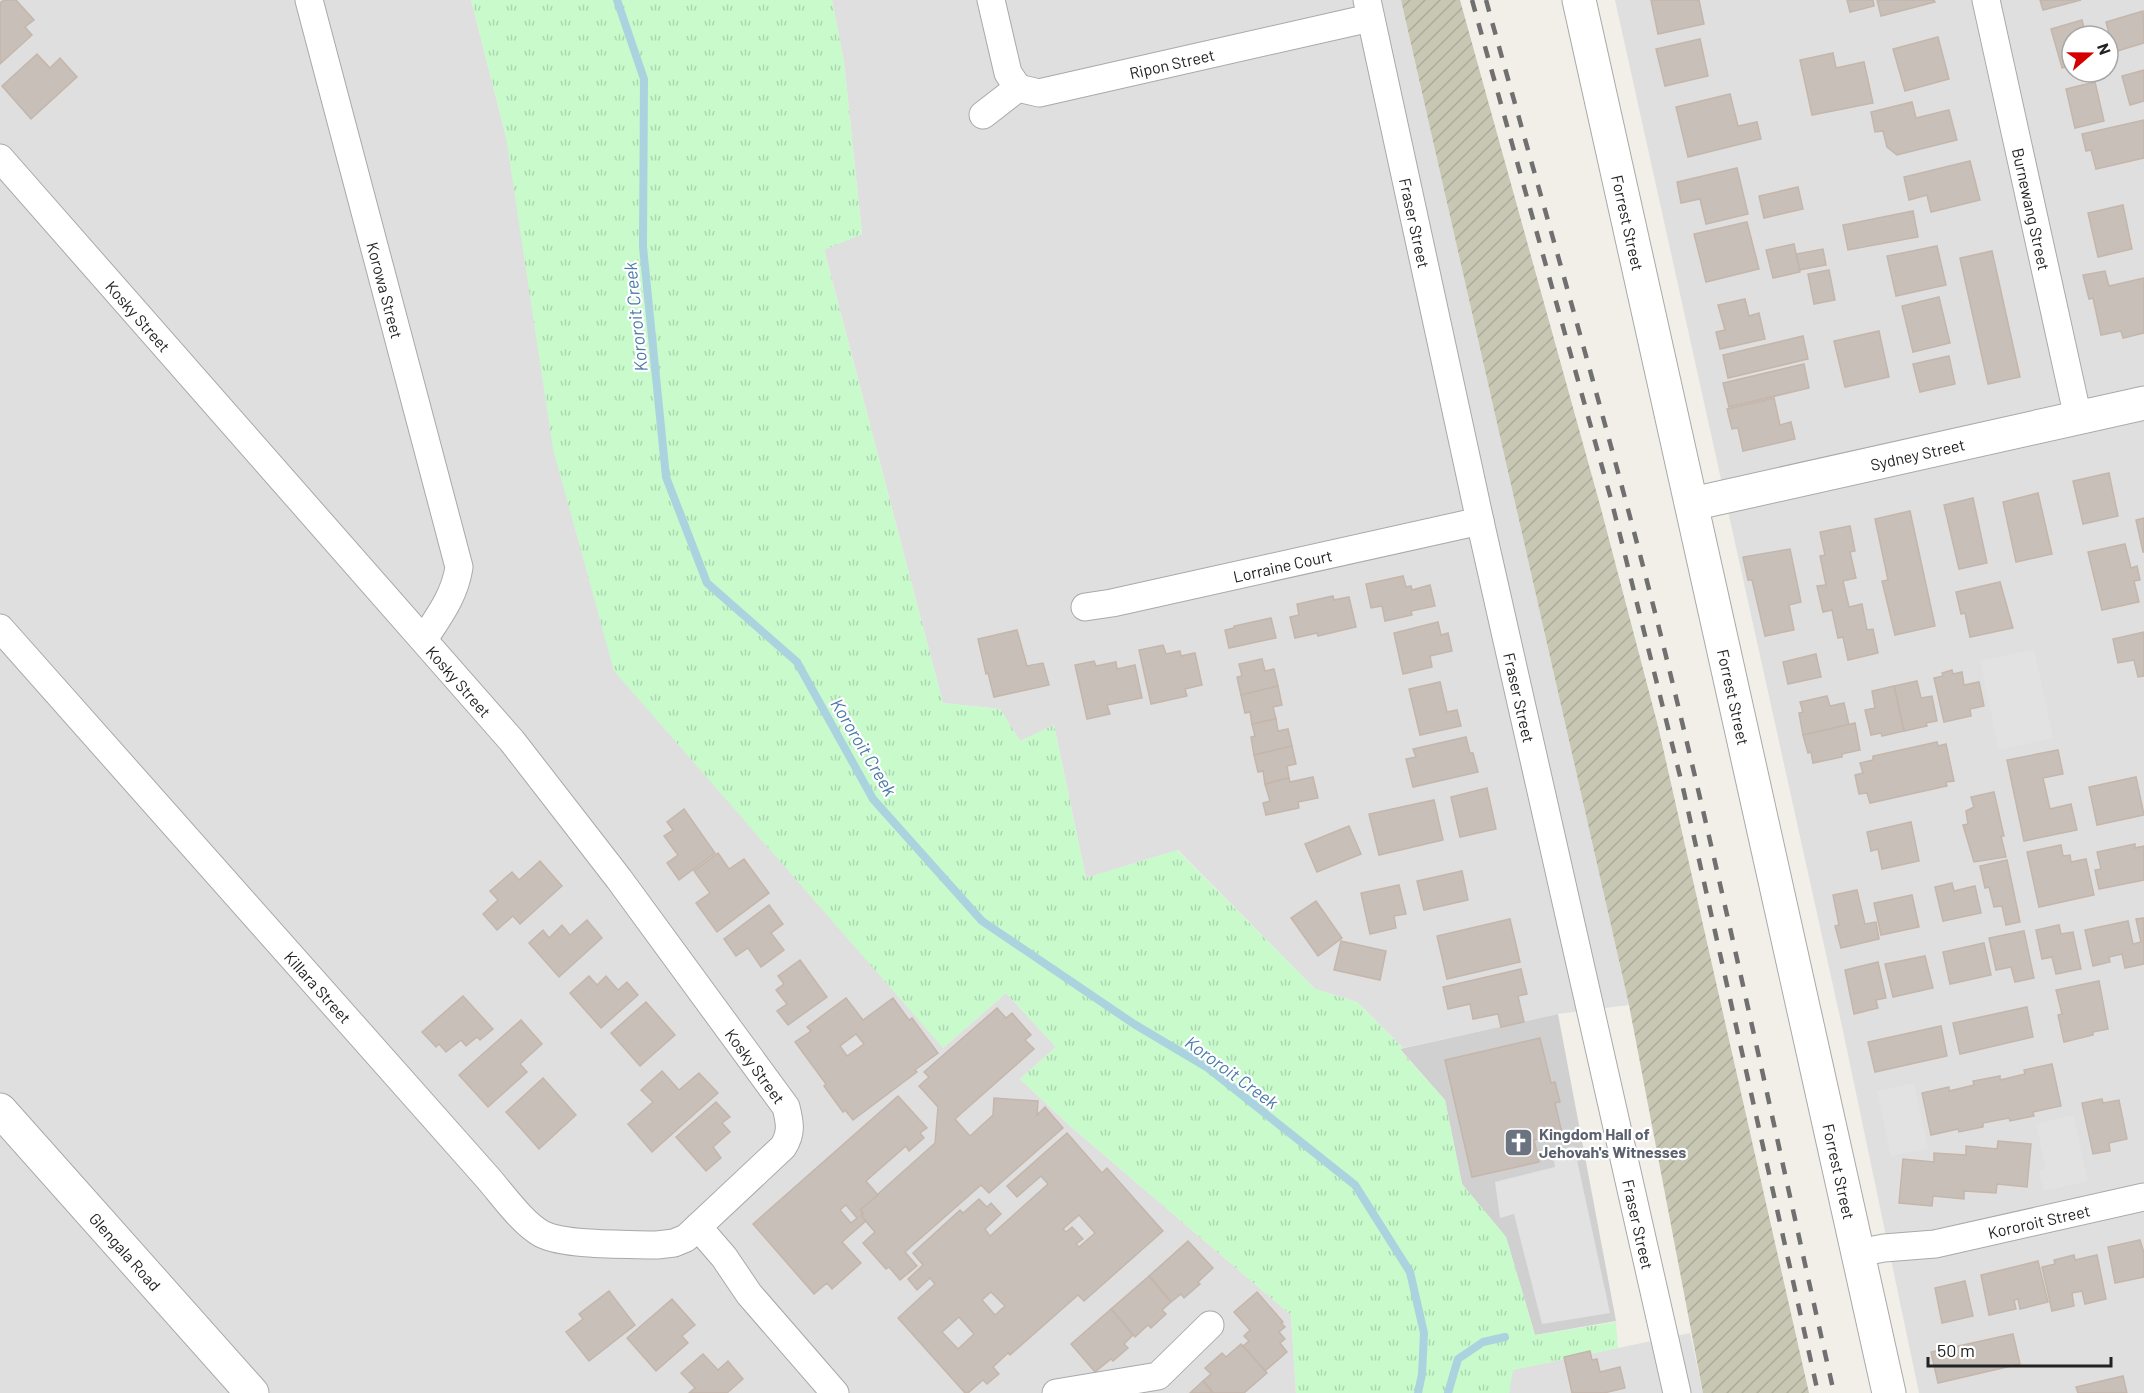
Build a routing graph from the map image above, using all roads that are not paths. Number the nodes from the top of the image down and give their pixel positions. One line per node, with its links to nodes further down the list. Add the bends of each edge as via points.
1 (309, 0): 15 (street, Korowa Street, via 457,553 457,581 448,603)
2 (992, 0): 6 (street, via 1008,73)
3 (1579, 0): 11 (street, Forrest Street)
4 (1986, 0): 10 (street, Burnewang Street)
5 (1369, 9): 6 (street, Ripon Street, via 1039,93); 12 (street, Fraser Street)
6 (1018, 88): 7 (street)
7 (983, 115)
8 (0, 158): 15 (street, Kosky Street)
9 (2144, 403): 10 (street, Sydney Street)
10 (2078, 418): 11 (street, Sydney Street)
11 (1692, 504): 19 (street, Forrest Street)
12 (1480, 521): 13 (street, Lorraine Court); 24 (street, Fraser Street)
13 (1085, 607)
14 (0, 628): 18 (street, Killara Street, via 526,1221 540,1233 559,1241 657,1245 674,1243)
15 (416, 630): 18 (street, Kosky Street, via 512,741 584,833 786,1107 790,1125 783,1147)
16 (0, 1110): 21 (street, Glengala Road)
17 (2144, 1197): 19 (street, Kororoit Street, via 1935,1244 1887,1263)
18 (692, 1233): 22 (street, via 724,1257 749,1294)
19 (1860, 1262): 25 (street, Forrest Street)
20 (1210, 1325): 23 (street, via 1158,1376)
21 (252, 1393)
22 (835, 1393)
23 (1056, 1393)
24 (1677, 1393)
25 (1889, 1393)

